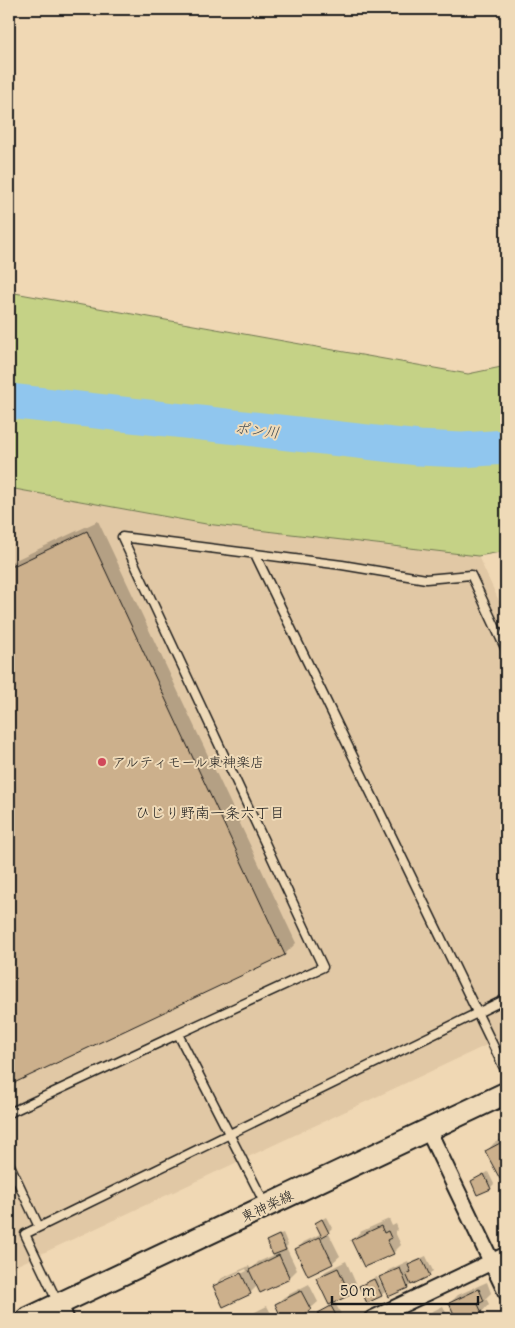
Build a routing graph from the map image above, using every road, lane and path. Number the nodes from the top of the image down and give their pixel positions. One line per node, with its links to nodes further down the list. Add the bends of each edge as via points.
1 (255, 554): 2 (lane, via 426,578 471,575); 4 (lane); 5 (lane, via 122,537 323,967)
2 (506, 650)
3 (506, 999): 4 (lane)
4 (477, 1012): 6 (lane); 10 (lane)
5 (178, 1034): 8 (lane); 10 (lane)
6 (506, 1072)
7 (506, 1093): 9 (main road, 東神楽線)
8 (9, 1113)
9 (428, 1130): 12 (main road, 東神楽線); 15 (street)
10 (229, 1134): 12 (lane); 13 (lane)
11 (9, 1163): 13 (lane)
12 (266, 1206): 17 (main road, 東神楽線)
13 (38, 1227): 17 (lane, via 25,1234)
14 (506, 1255): 15 (street)
15 (492, 1262): 16 (street); 19 (street)
16 (506, 1292)
17 (62, 1312): 18 (main road, 東神楽線)
18 (28, 1319)
19 (372, 1319)

